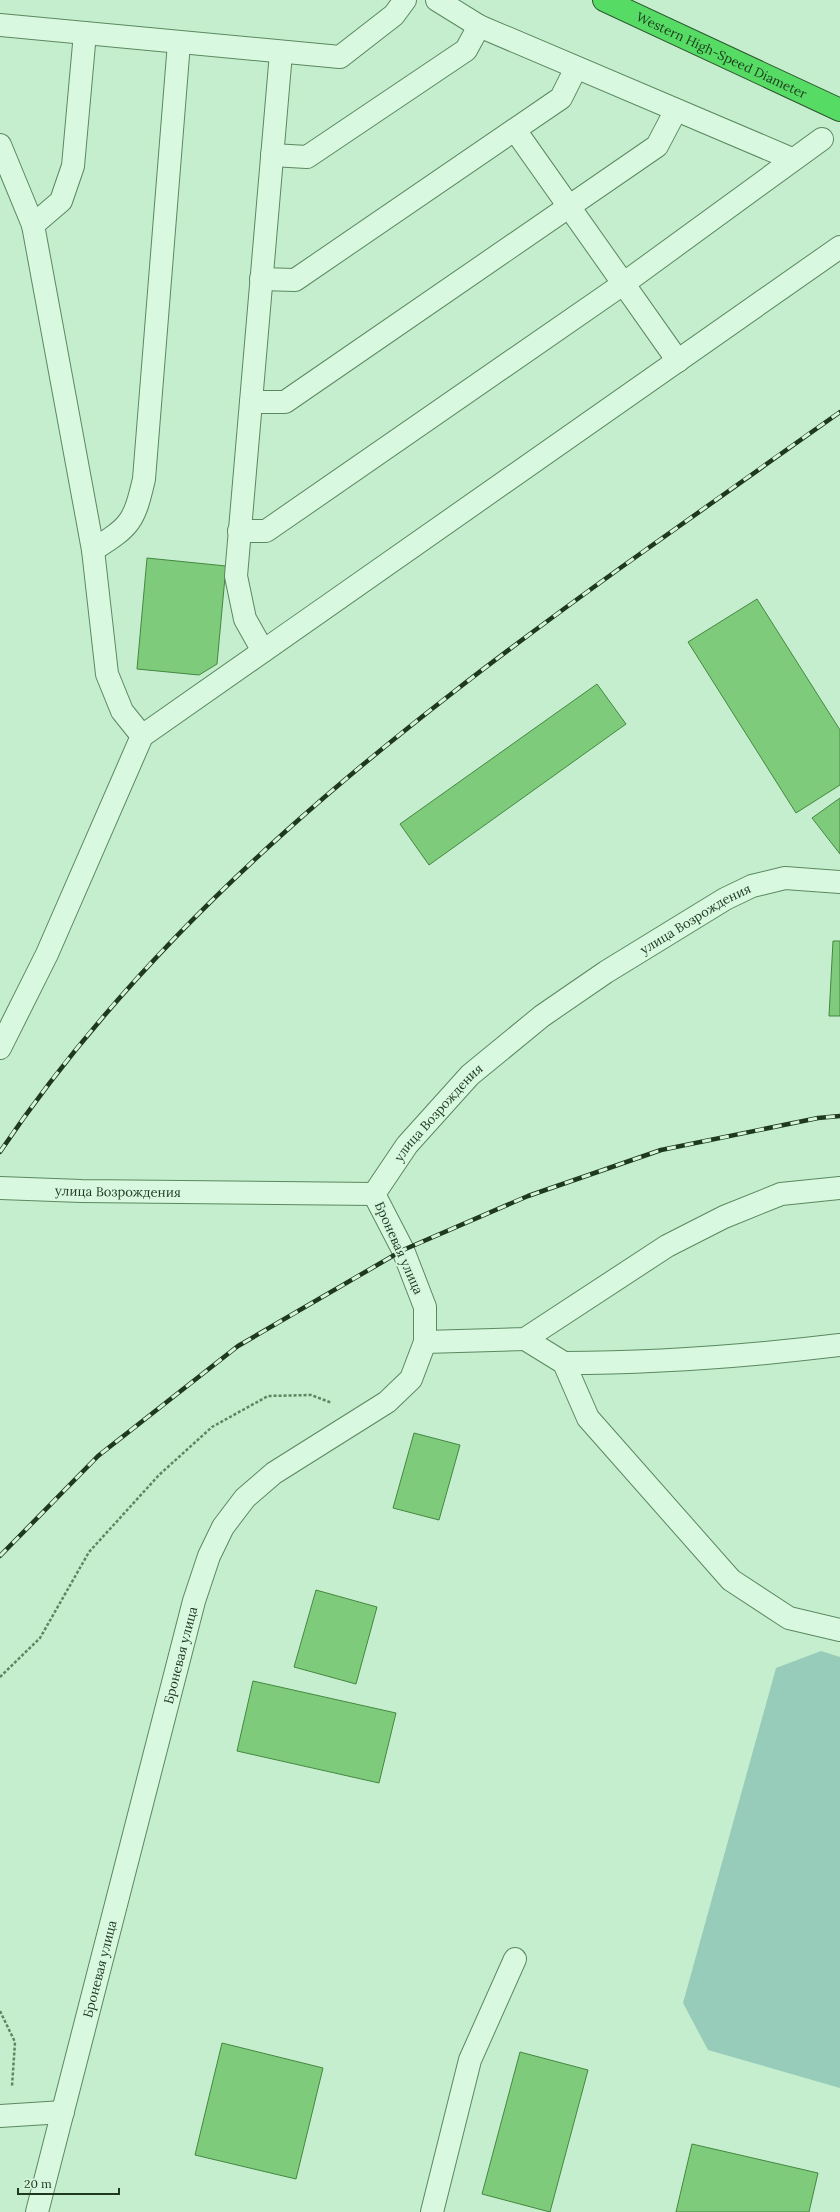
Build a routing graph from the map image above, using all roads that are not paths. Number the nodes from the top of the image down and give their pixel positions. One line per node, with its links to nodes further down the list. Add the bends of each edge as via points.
1 (405, 0): 8 (street, via 394,15 340,57)
2 (437, 0): 5 (street)
3 (604, 0): 11 (highway, Western High-Speed Diameter)
4 (0, 25): 6 (street)
5 (479, 26): 9 (street); 15 (street, via 466,50 307,157)
6 (85, 33): 7 (street); 18 (street, via 73,166 61,201)
7 (179, 42): 8 (street); 25 (street, via 144,479 136,511 122,532)
8 (281, 52): 15 (street)
9 (576, 68): 10 (street); 12 (street, via 561,98)
10 (676, 110): 16 (street); 17 (street, via 657,146)
11 (840, 110)
12 (515, 130): 17 (street); 20 (street, via 296,280)
13 (822, 139): 16 (street)
14 (0, 145): 18 (street)
15 (272, 155): 20 (street)
16 (792, 159): 21 (street)
17 (569, 206): 21 (street); 23 (street, via 286,402)
18 (33, 225): 25 (street)
19 (840, 247): 22 (street)
20 (261, 279): 23 (street)
21 (624, 284): 22 (street); 24 (street, via 266,532)
22 (678, 361): 26 (street)
23 (251, 402): 24 (street)
24 (240, 531): 26 (street, via 236,576 246,619)
25 (94, 550): 27 (street, via 107,674 122,711)
26 (263, 651): 27 (street)
27 (142, 736): 29 (street, via 47,954)
28 (840, 882): 32 (street, улица Возрождения, via 785,878 752,886 725,898 606,972 542,1016 470,1075 407,1145)
29 (0, 1048)
30 (0, 1188): 32 (street, улица Возрождения)
31 (840, 1188): 33 (street, via 781,1194 724,1217 667,1246)
32 (374, 1194): 34 (street, Броневая улица, via 403,1250 425,1307)
33 (525, 1339): 34 (street); 36 (street)
34 (425, 1342): 39 (street, Броневая улица, via 411,1379 387,1402 274,1473 245,1498 223,1527 209,1556 194,1601)
35 (840, 1345): 36 (street, via 687,1359)
36 (564, 1363): 37 (street, via 588,1418 731,1580 789,1618)
37 (840, 1630)
38 (515, 1959): 42 (street, via 470,2060)
39 (63, 2112): 40 (street); 41 (street, Броневая улица)
40 (5, 2116)
41 (37, 2212)
42 (432, 2212)

